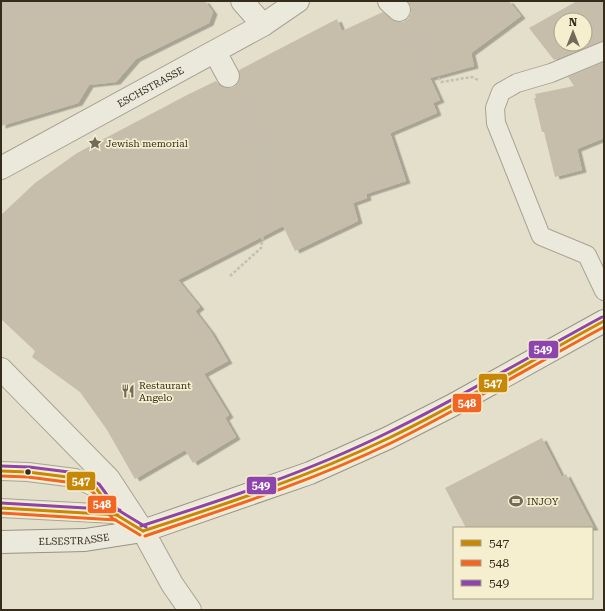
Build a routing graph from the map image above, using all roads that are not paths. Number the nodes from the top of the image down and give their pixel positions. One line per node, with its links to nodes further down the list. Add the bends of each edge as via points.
1 (242, 1): 3 (street)
2 (298, 1): 3 (street, ESCHSTRASSE)
3 (263, 25): 4 (street, ESCHSTRASSE)
4 (215, 52): 6 (street); 7 (street, ESCHSTRASSE)
5 (604, 52): 8 (lane, via 517,83 501,92 495,108 496,123 541,236 587,255)
6 (228, 76)
7 (1, 168)
8 (604, 291)
9 (604, 321): 14 (street, ELSESTRASSE, via 388,438 310,473)
10 (1, 369): 14 (street, via 109,479)
11 (1, 471): 13 (lane, via 76,478 96,488)
12 (1, 508): 13 (lane)
13 (115, 514): 14 (lane)
14 (143, 532): 15 (street, ELSESTRASSE, via 85,540); 16 (street)
15 (1, 542)
16 (190, 610)

